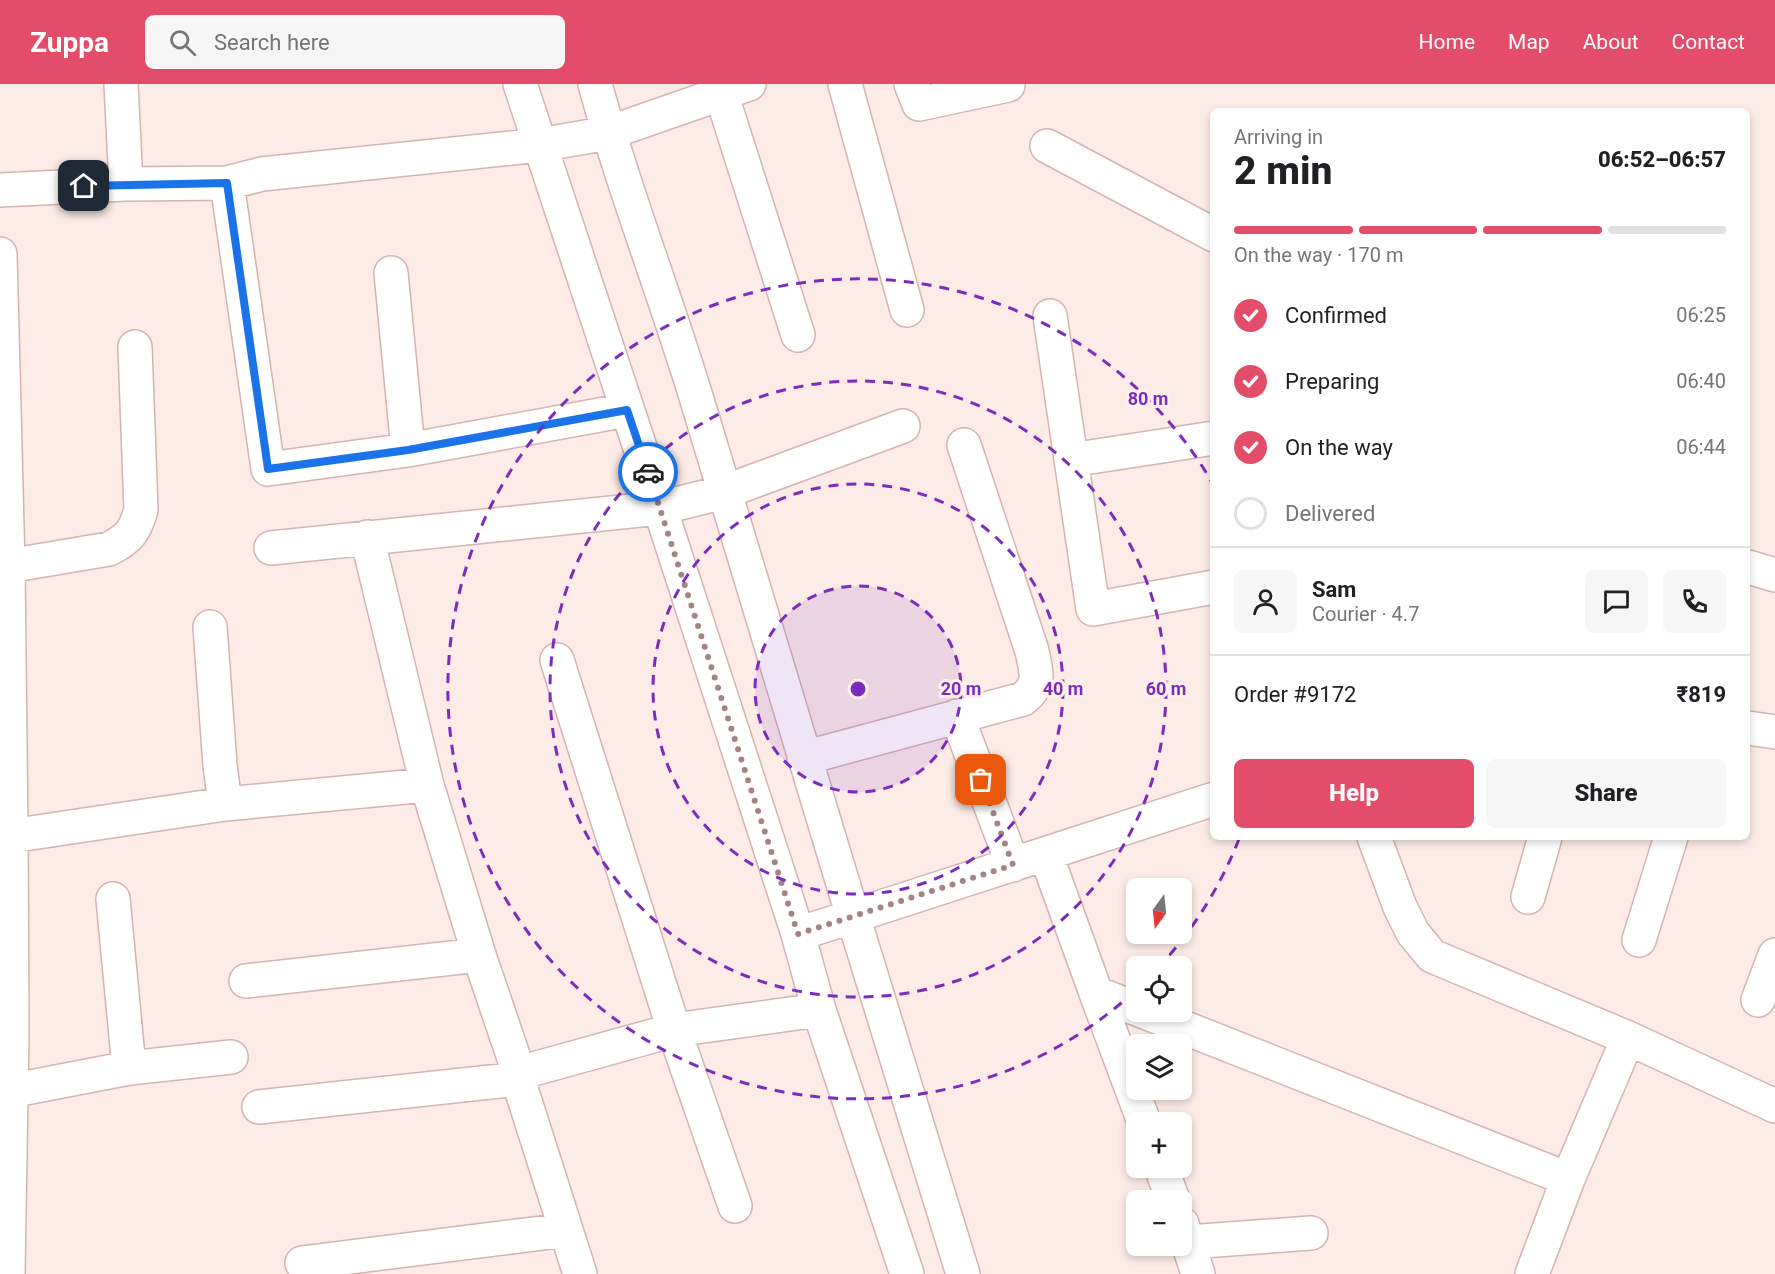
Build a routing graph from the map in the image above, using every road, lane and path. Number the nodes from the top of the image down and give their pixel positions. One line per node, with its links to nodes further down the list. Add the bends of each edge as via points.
1 (121, 84): 12 (street)
2 (520, 84): 9 (street)
3 (595, 84): 8 (street)
4 (844, 84): 17 (street)
5 (911, 84): 6 (street, via 919,104)
6 (1008, 85)
7 (735, 89): 8 (street); 19 (street)
8 (608, 133): 9 (street); 27 (street)
9 (540, 145): 11 (street, via 262,174); 21 (street)
10 (1047, 146): 14 (street)
11 (227, 183): 12 (street); 25 (street, via 268,469)
12 (126, 184): 13 (street)
13 (0, 190)
14 (1210, 233)
15 (0, 254): 31 (street)
16 (391, 273): 25 (street)
17 (907, 310)
18 (1050, 316): 26 (street)
19 (798, 335)
20 (135, 347): 31 (street, via 141,510 136,527 124,541 109,549)
21 (627, 410): 25 (street); 28 (street)
22 (903, 426): 27 (street)
23 (1210, 439): 26 (street)
24 (964, 445): 37 (street, via 1032,651 1037,677 1033,691 1023,699)
25 (408, 450)
26 (1071, 460): 34 (street, via 1093,609)
27 (724, 492): 28 (street); 40 (street)
28 (660, 508): 29 (street); 53 (street)
29 (367, 537): 30 (street); 41 (street)
30 (271, 548)
31 (8, 566): 44 (street)
32 (1750, 568): 33 (street)
33 (1775, 575)
34 (1210, 588)
35 (210, 627): 43 (street)
36 (557, 660): 63 (street)
37 (957, 716): 40 (street); 49 (street)
38 (1750, 728): 39 (street)
39 (1775, 732)
40 (804, 758): 52 (street)
41 (427, 785): 43 (street); 55 (street)
42 (1210, 800): 48 (street)
43 (225, 804): 44 (street)
44 (11, 836): 64 (street)
45 (1375, 840): 65 (street, via 1400,907 1413,933 1432,956)
46 (1544, 840): 50 (street)
47 (1670, 840): 54 (street)
48 (1046, 855): 49 (street); 58 (street)
49 (1013, 865): 52 (street)
50 (1527, 897)
51 (113, 899): 67 (street)
52 (852, 916): 53 (street); 83 (street)
53 (798, 934): 61 (street)
54 (1639, 940)
55 (479, 955): 57 (street); 68 (street)
56 (1775, 955): 59 (street)
57 (246, 981)
58 (1096, 993): 60 (street); 72 (street)
59 (1758, 1000)
60 (1126, 1005)
61 (819, 1010): 63 (street); 82 (street)
62 (1170, 1022): 73 (street)
63 (674, 1030): 68 (street); 74 (street)
64 (6, 1033): 69 (street)
65 (1628, 1038): 70 (street); 73 (street)
66 (231, 1057): 67 (street)
67 (129, 1068): 69 (street)
68 (519, 1076): 71 (street); 75 (street)
69 (10, 1091): 80 (street)
70 (1775, 1106)
71 (259, 1107)
72 (1140, 1112)
73 (1568, 1179): 85 (street)
74 (735, 1206)
75 (566, 1230): 79 (street); 81 (street)
76 (1192, 1233): 77 (street)
77 (1311, 1233)
78 (1192, 1255): 84 (street)
79 (302, 1263)
80 (8, 1274)
81 (580, 1274)
82 (907, 1274)
83 (963, 1274)
84 (1198, 1274)
85 (1532, 1274)

